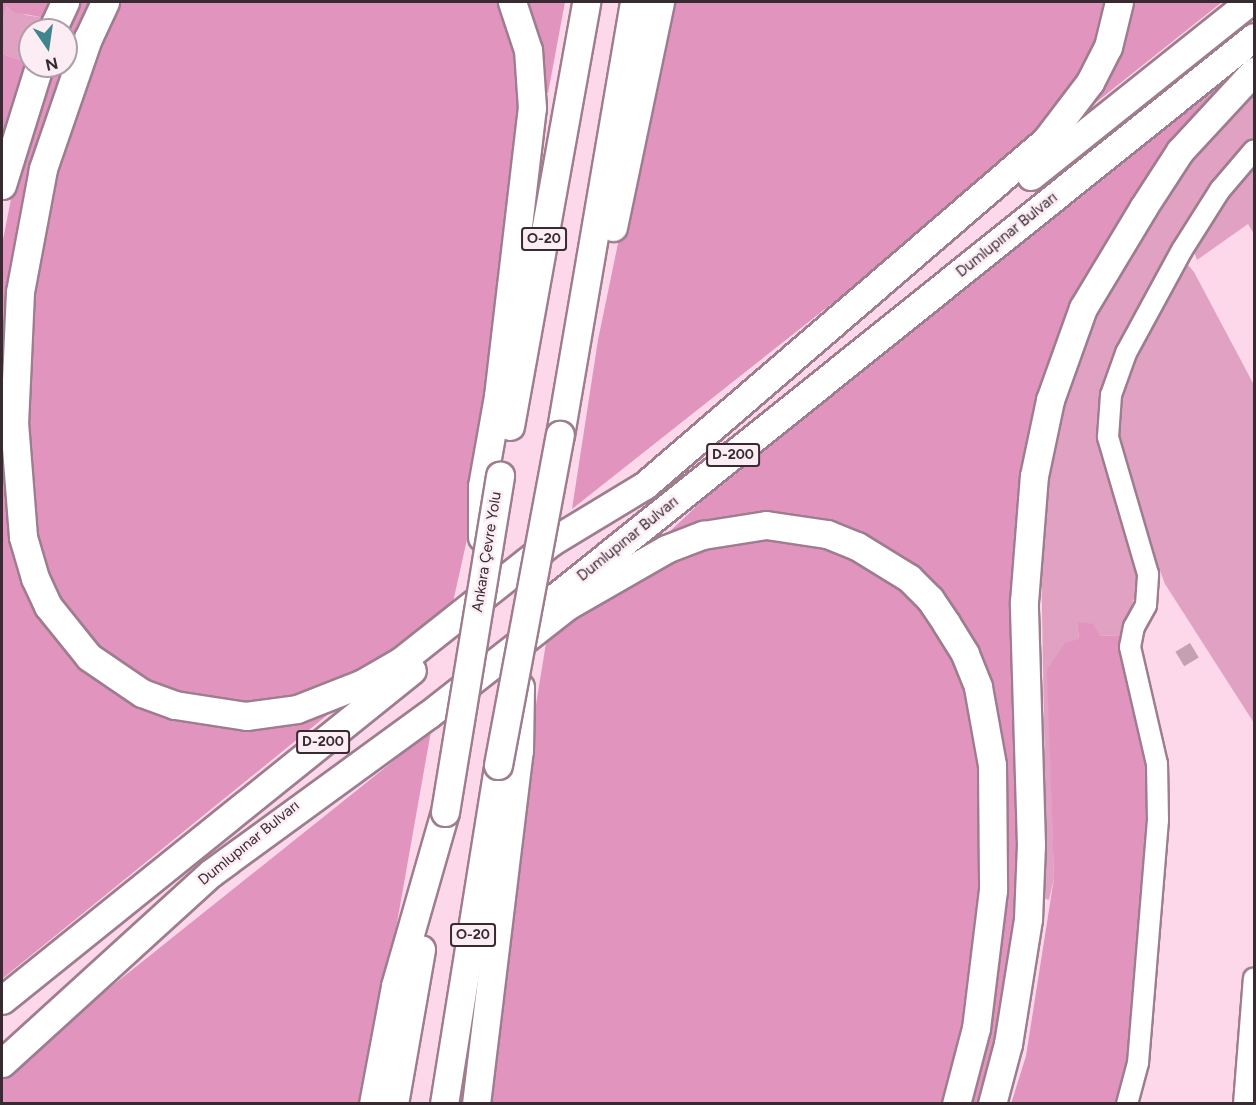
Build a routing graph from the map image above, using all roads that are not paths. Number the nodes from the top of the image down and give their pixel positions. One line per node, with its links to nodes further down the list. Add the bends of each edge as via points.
1 (65, 2): 9 (highway)
2 (105, 2): 17 (highway, via 60,115 30,225 20,292 14,422 17,491 28,558 48,606 89,657 142,693 175,705 246,716 297,709 363,683 401,661 551,542)
3 (512, 2): 16 (highway, via 528,51 532,108)
4 (586, 2): 16 (highway, Ankara Çevre Yolu / O-20, via 521,375)
5 (634, 2): 15 (highway, O-20)
6 (660, 2): 15 (highway, via 594,321)
7 (1119, 2): 17 (highway, via 1108,47 1090,82 1046,140)
8 (1249, 2): 17 (highway, Dumlupınar Bulvarı / D-200)
9 (58, 18)
10 (1254, 37): 20 (highway, Dumlupınar Bulvarı / D-200)
11 (1254, 71): 30 (highway, via 1180,151 1143,208 1083,308 1050,400 1034,476 1025,592 1031,845 1028,918 1008,1044)
12 (35, 78): 14 (highway)
13 (1254, 150): 31 (street, via 1221,190 1182,250 1126,353 1111,395 1108,437 1119,486 1148,574 1146,605 1134,627 1130,647 1157,764 1158,820 1138,1063)
14 (2, 185)
15 (566, 389): 18 (highway, O-20, bridge, via 520,659)
16 (491, 481): 19 (highway, Ankara Çevre Yolu / O-20, bridge, via 481,588)
17 (645, 485): 22 (highway, Dumlupınar Bulvarı / D-200)
18 (509, 758): 27 (highway, O-20); 28 (highway)
19 (445, 812): 25 (highway, via 395,986); 26 (highway, Ankara Çevre Yolu / O-20)
20 (211, 873): 23 (highway, Dumlupınar Bulvarı / D-200); 24 (highway); 29 (highway, via 428,715 567,606 666,549 736,527 766,525 827,534 884,561 930,599 965,654 985,715 995,816 992,900 976,1028)
21 (1254, 978): 32 (street)
22 (2, 1000)
23 (2, 1041)
24 (2, 1063)
25 (373, 1104)
26 (394, 1104)
27 (444, 1104)
28 (476, 1104)
29 (956, 1104)
30 (992, 1104)
31 (1127, 1104)
32 (1244, 1104)

